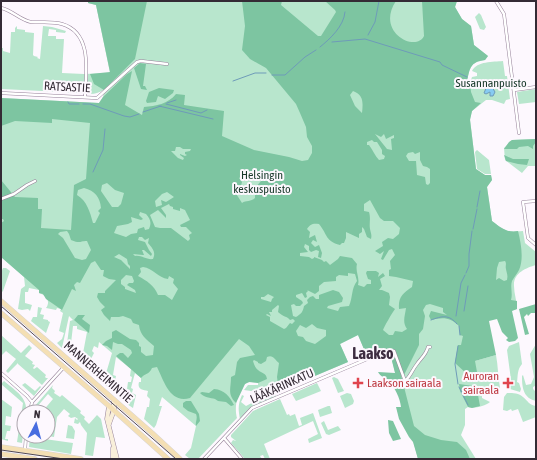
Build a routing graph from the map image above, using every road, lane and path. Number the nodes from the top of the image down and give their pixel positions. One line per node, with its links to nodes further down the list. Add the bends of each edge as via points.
1 (496, 1): 5 (street, via 504,14)
2 (1, 8): 7 (street, via 10,10 27,21 64,24 78,36 86,55)
3 (167, 64): 7 (street, RATSASTIE, via 137,62 97,98)
4 (536, 87): 5 (street)
5 (514, 90): 8 (street)
6 (1, 93): 7 (street, RATSASTIE)
7 (86, 97)
8 (519, 133)
9 (35, 181): 10 (street)
10 (1, 199)
11 (536, 201): 12 (street, via 523,202 528,238)
12 (536, 245)
13 (1, 301): 18 (main road, MANNERHEIMINTIE)
14 (2, 316): 16 (main road, MANNERHEIMINTIE)
15 (430, 347): 23 (street, LÄÄKÄRINKATU, via 405,381 394,351 384,353 252,408)
16 (64, 367): 19 (street); 20 (main road, MANNERHEIMINTIE)
17 (1, 373): 19 (street)
18 (114, 400): 21 (main road); 37 (main road, MANNERHEIMINTIE)
19 (32, 402)
20 (109, 406): 21 (main road, MANNERHEIMINTIE); 22 (main road)
21 (114, 410): 22 (main road); 36 (main road, MANNERHEIMINTIE)
22 (108, 425): 26 (main road)
23 (223, 439): 38 (street, LÄÄKÄRINKATU); 39 (street)
24 (25, 444): 28 (street)
25 (1, 447): 27 (main road)
26 (113, 448): 34 (main road); 35 (main road)
27 (17, 450): 28 (main road); 30 (main road)
28 (25, 451): 31 (main road); 33 (main road)
29 (1, 454): 30 (main road)
30 (16, 458): 31 (main road)
31 (24, 458): 32 (main road)
32 (36, 459)
33 (81, 459)
34 (113, 459)
35 (117, 459)
36 (168, 459)
37 (180, 459)
38 (204, 459)
39 (242, 459)

